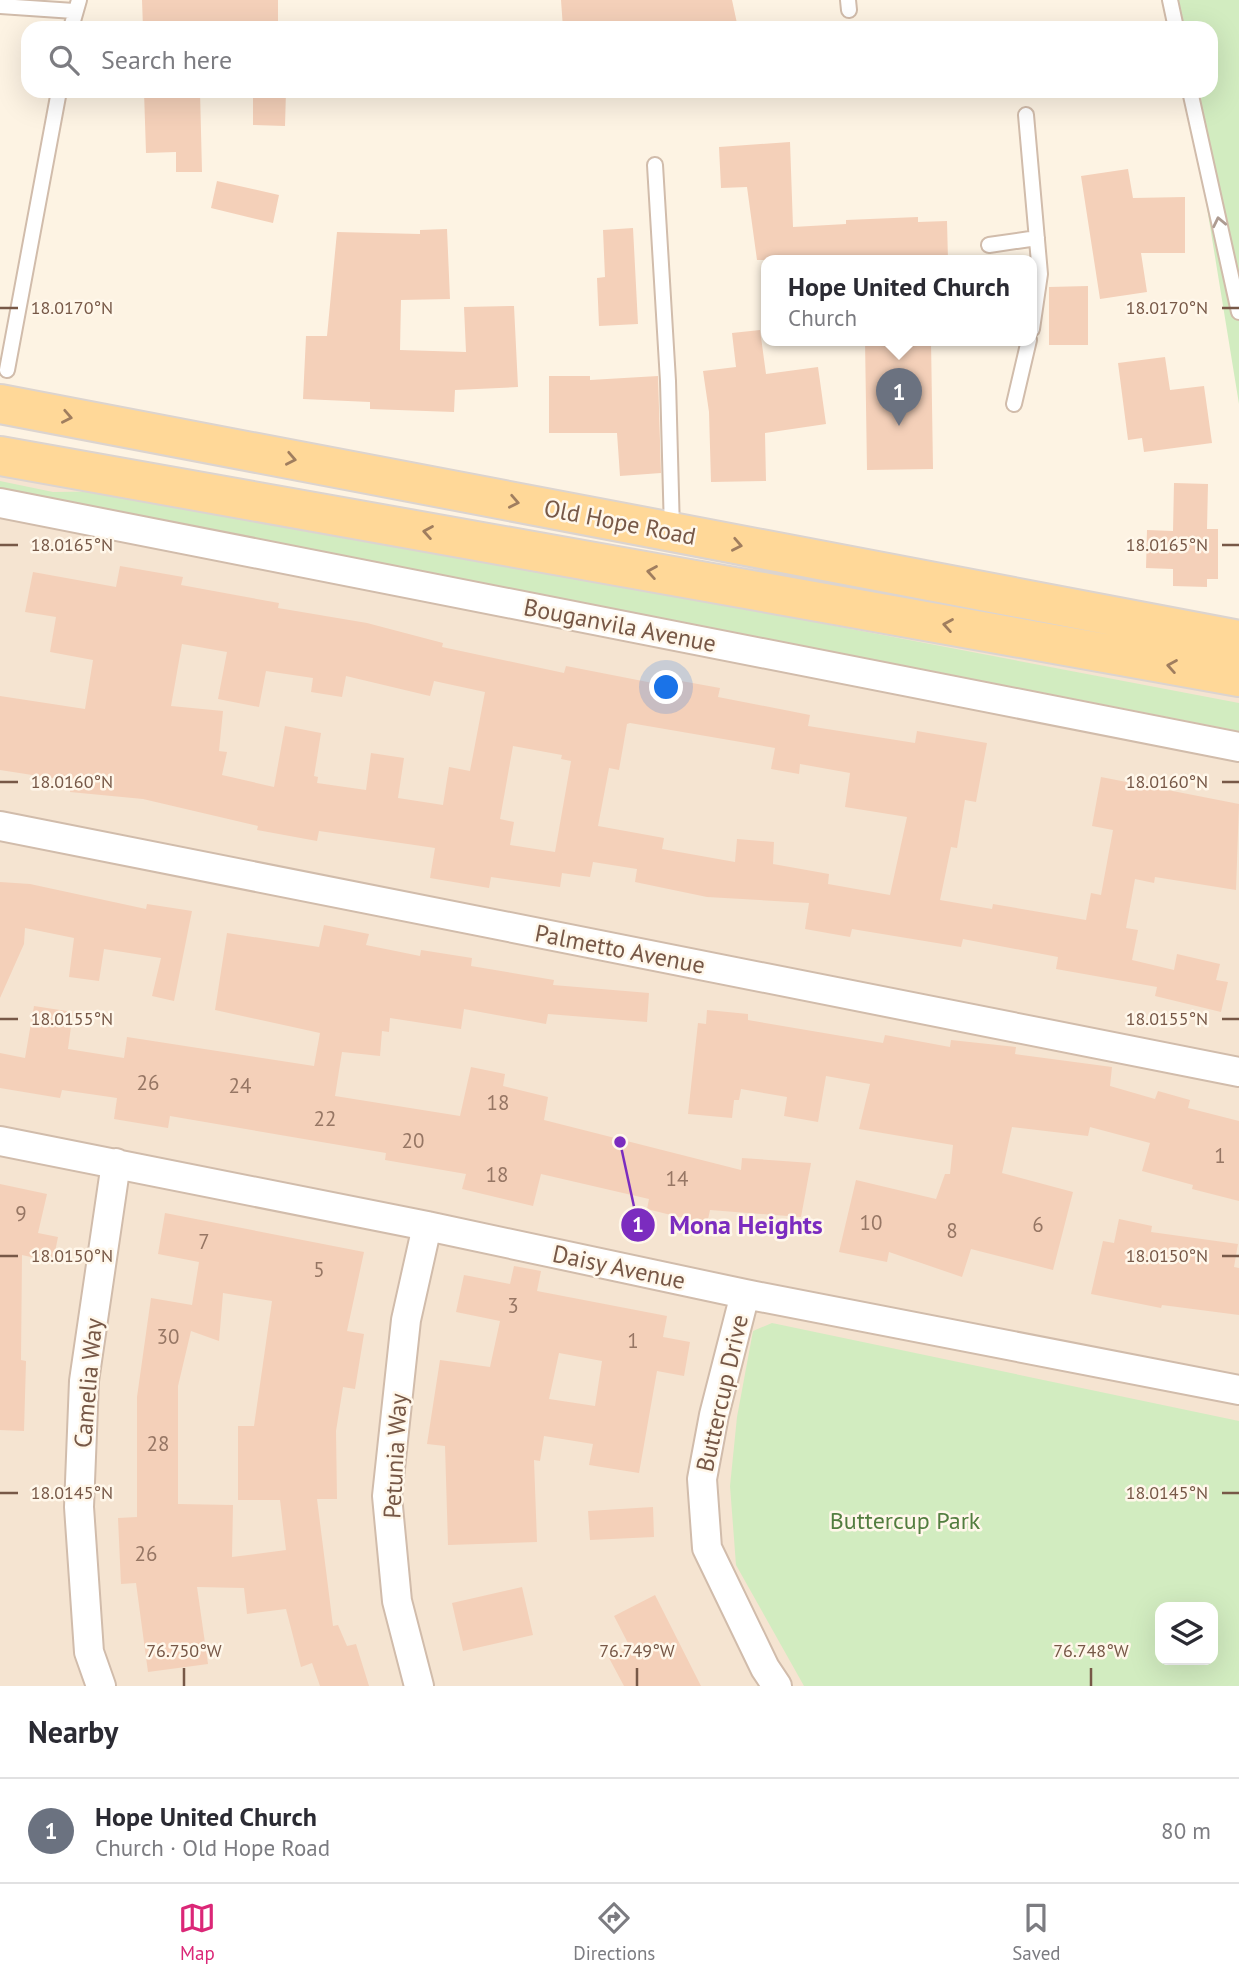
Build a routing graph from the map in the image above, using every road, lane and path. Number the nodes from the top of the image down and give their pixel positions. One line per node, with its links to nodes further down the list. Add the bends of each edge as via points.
1 (1170, 0): 4 (lane)
2 (76, 5): 3 (lane)
3 (0, 6)
4 (1174, 21)
5 (58, 98): 14 (lane)
6 (1192, 98): 12 (lane, one-way to 6)
7 (1026, 114): 9 (lane)
8 (655, 165): 18 (lane)
9 (1037, 238): 10 (lane); 11 (lane)
10 (989, 245)
11 (1037, 295)
12 (1239, 312)
13 (1028, 346): 15 (lane)
14 (4, 387): 18 (main road, Old Hope Road, one-way to 18)
15 (1014, 404)
16 (0, 456): 20 (main road, Old Hope Road, one-way to 16)
17 (0, 503): 21 (street, Bouganvila Avenue)
18 (672, 532): 19 (main road, Old Hope Road, one-way to 19)
19 (1239, 640)
20 (1239, 677)
21 (1239, 747)
22 (0, 826): 23 (street, Palmetto Avenue)
23 (1239, 1072)
24 (0, 1140): 25 (street, Daisy Avenue)
25 (116, 1163): 26 (street, Daisy Avenue); 29 (street, Camelia Way, via 84,1381 79,1507 89,1652)
26 (427, 1226): 27 (street, Daisy Avenue); 30 (street, Petunia Way, via 406,1320 387,1496 397,1601)
27 (746, 1294): 28 (street, Daisy Avenue); 31 (street, Buttercup Drive, via 702,1479 707,1548)
28 (1239, 1390)
29 (101, 1686)
30 (419, 1686)
31 (777, 1686)

